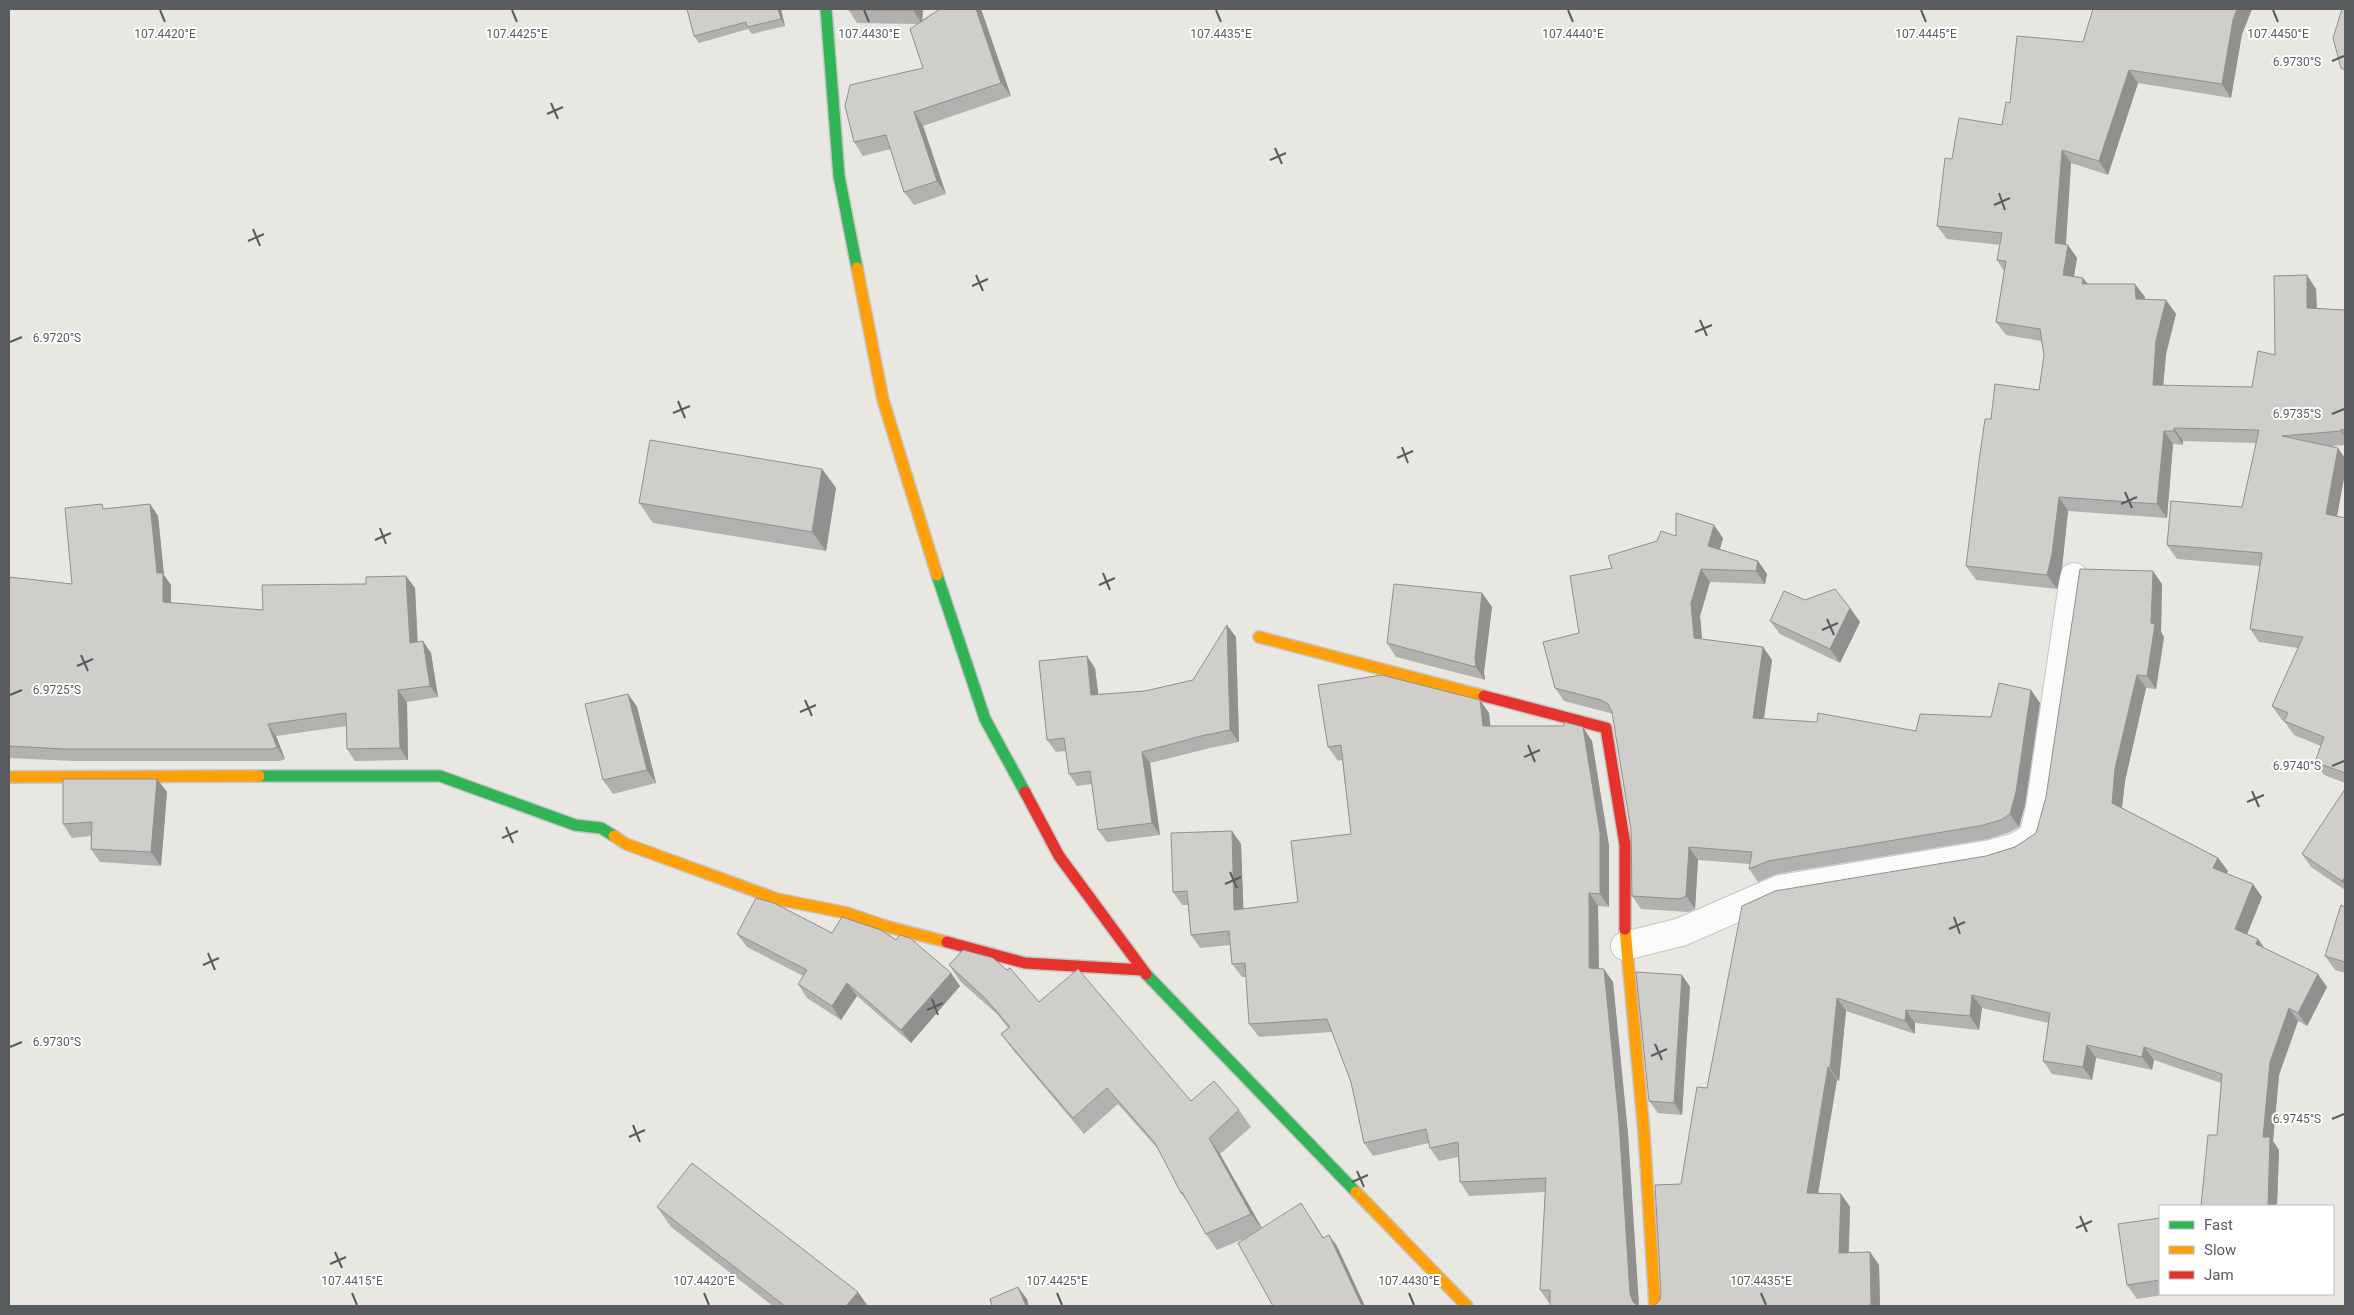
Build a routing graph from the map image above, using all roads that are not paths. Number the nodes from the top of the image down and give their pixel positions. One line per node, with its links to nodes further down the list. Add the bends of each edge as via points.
1 (826, 9): 6 (street, via 839,176 856,270 883,400 954,628 985,719 1058,856)
2 (2074, 577): 5 (street, via 2033,837 2016,847 1991,854 1780,889 1681,932)
3 (1259, 637): 5 (street, via 1606,728 1625,845)
4 (9, 777): 6 (street, via 440,776 575,825 602,828 626,844 777,899 847,913 1025,963)
5 (1625, 946): 8 (street, via 1644,1133)
6 (1142, 970): 7 (street)
7 (1467, 1306)
8 (1655, 1306)

